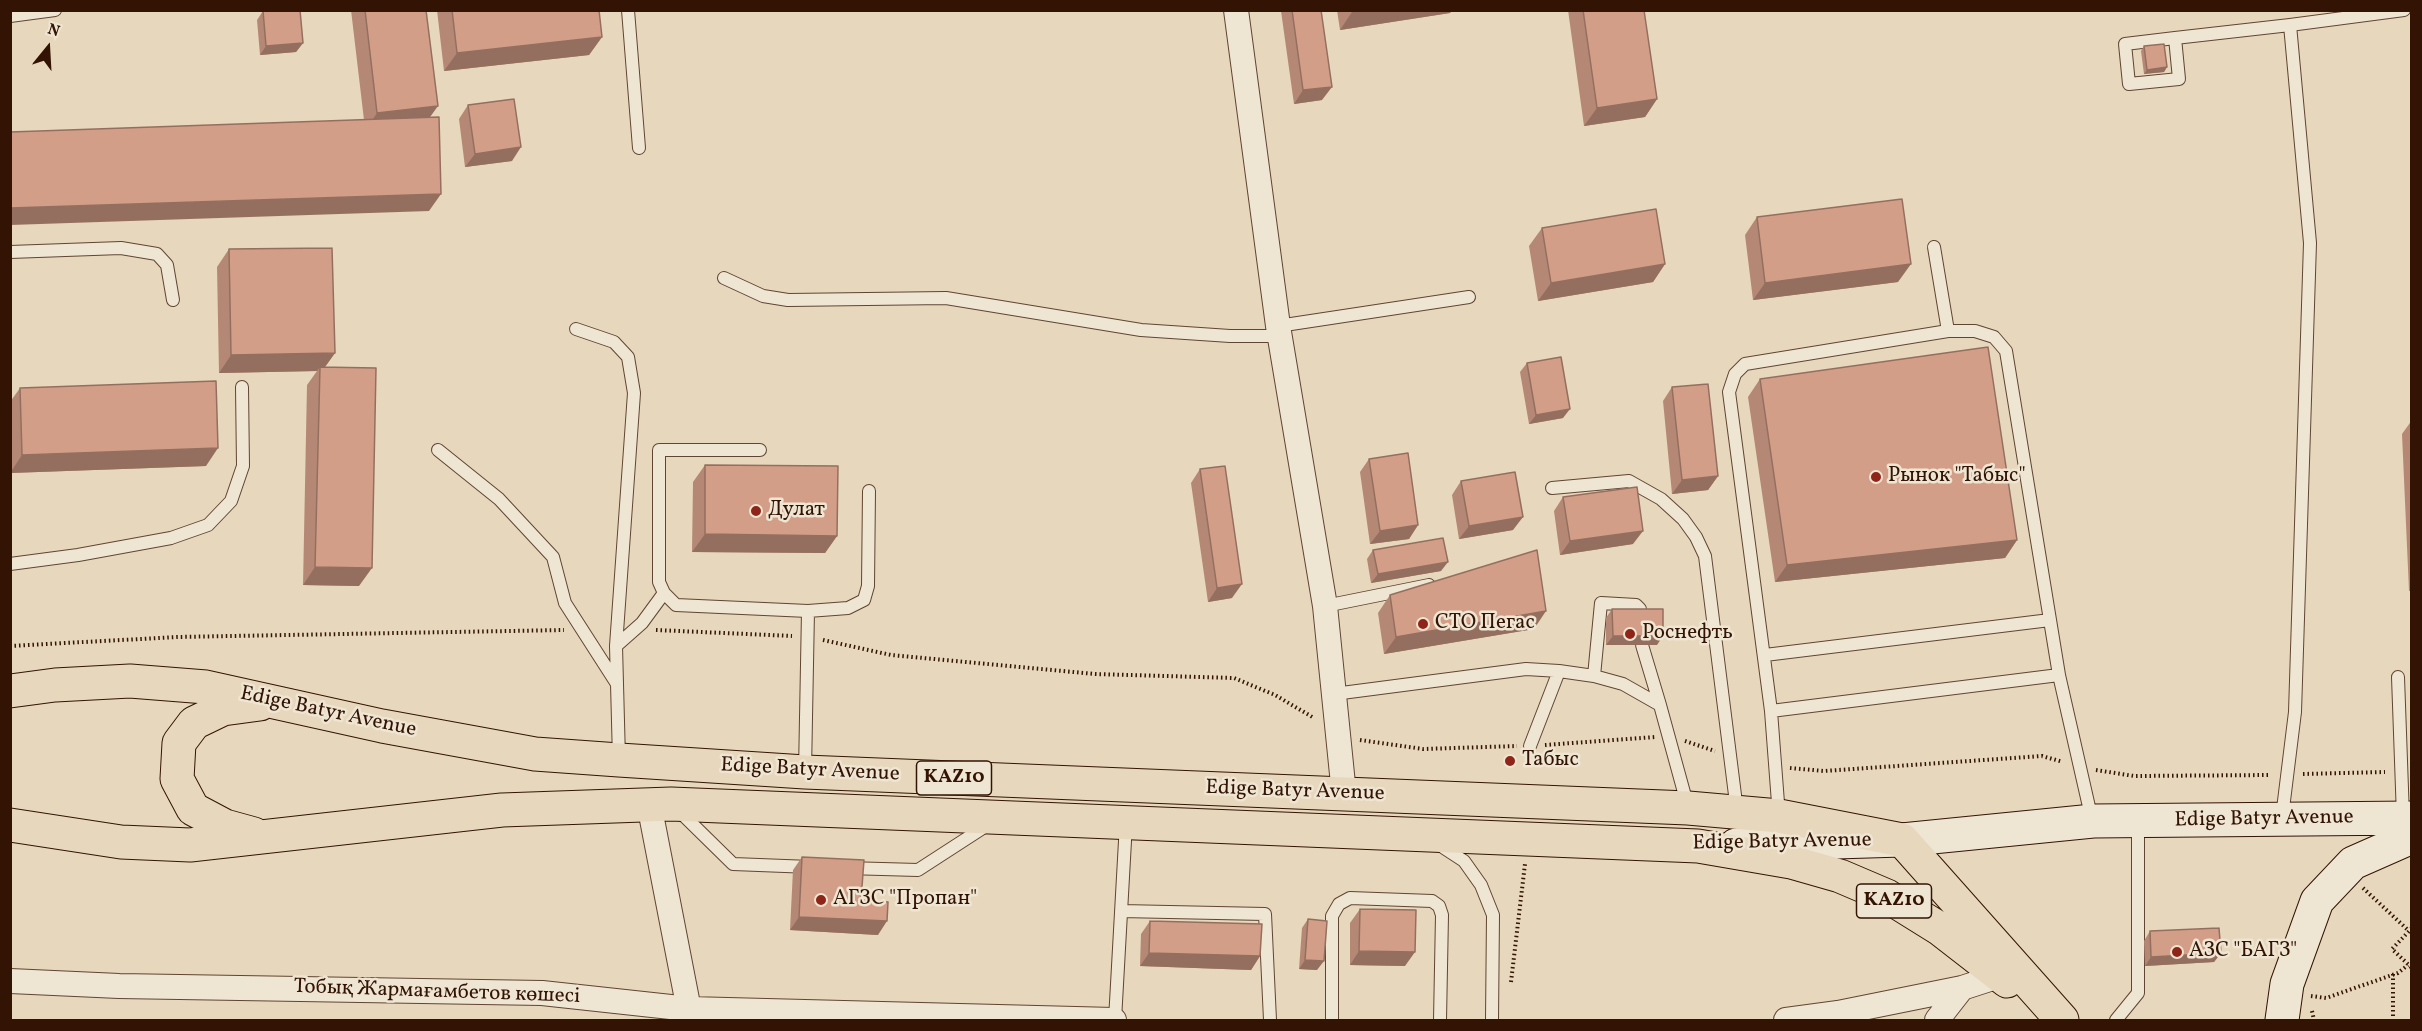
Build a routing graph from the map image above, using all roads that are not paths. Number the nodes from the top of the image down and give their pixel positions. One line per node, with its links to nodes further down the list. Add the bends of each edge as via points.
1 (56, 10): 5 (lane)
2 (628, 10): 8 (lane)
3 (1236, 10): 15 (street)
4 (2404, 10): 6 (lane)
5 (10, 16)
6 (2290, 25): 7 (lane); 52 (lane, via 2310,243 2295,712)
7 (2175, 38): 7 (lane, via 2179,79 2130,84 2125,44)
8 (639, 148)
9 (1934, 247): 16 (lane)
10 (10, 252): 13 (lane, via 121,248 157,254 167,265)
11 (724, 278): 15 (lane, via 763,296 788,300 946,298 1141,330 1230,336)
12 (1469, 297): 15 (lane)
13 (173, 300)
14 (576, 329): 30 (lane, via 614,342 628,357 634,393)
15 (1279, 331): 25 (street)
16 (1948, 331): 28 (lane, via 1994,337 2006,351); 31 (lane, via 1746,364 1735,374 1730,392)
17 (242, 387): 22 (lane, via 243,466 231,501 208,525 171,538)
18 (438, 450): 36 (lane, via 499,499 553,557 565,603)
19 (760, 450): 24 (lane, via 660,450 659,582)
20 (1552, 488): 49 (lane, via 1629,481 1661,499 1696,537 1705,556)
21 (869, 491): 26 (lane, via 868,586 864,600 848,608)
22 (10, 564)
23 (1444, 582): 25 (lane)
24 (664, 593): 26 (lane, via 676,605); 30 (lane)
25 (1324, 606): 38 (street)
26 (808, 612): 45 (lane)
27 (1641, 618): 34 (lane, via 1635,605 1602,603)
28 (2050, 620): 31 (lane); 33 (lane)
29 (1642, 645): 40 (lane)
30 (616, 646): 36 (lane)
31 (1765, 655): 41 (lane)
32 (1559, 671): 34 (lane); 38 (lane, via 1526,669); 43 (lane)
33 (2058, 675): 41 (lane); 53 (lane)
34 (1594, 676): 40 (lane, via 1623,684)
35 (2398, 677): 42 (lane)
36 (618, 685): 44 (lane)
37 (10, 691): 39 (main road, Edige Batyr Avenue / KAZ10, via 130,681 206,687)
38 (1334, 694): 46 (street)
39 (279, 701): 44 (main road, Edige Batyr Avenue / KAZ10, via 382,726 535,754); 59 (main road, via 224,709 194,723 179,743 177,779 193,809 225,826)
40 (1660, 705): 48 (lane)
41 (1771, 711): 50 (lane)
42 (2406, 729): 57 (lane, via 2402,771)
43 (1530, 746)
44 (620, 760): 45 (main road, Edige Batyr Avenue / KAZ10)
45 (806, 772): 46 (main road, Edige Batyr Avenue / KAZ10)
46 (1344, 794): 48 (main road, Edige Batyr Avenue / KAZ10)
47 (660, 804): 51 (main road, Edige Batyr Avenue / KAZ10); 51 (lane, via 733,864 918,870); 59 (main road, Edige Batyr Avenue / KAZ10, via 502,810); 67 (street)
48 (1688, 808): 49 (main road, Edige Batyr Avenue / KAZ10)
49 (1737, 812): 50 (main road, Edige Batyr Avenue / KAZ10)
50 (1779, 816): 60 (main road, Edige Batyr Avenue / KAZ10)
51 (1001, 817): 54 (main road, Edige Batyr Avenue / KAZ10)
52 (2281, 820): 55 (main road, Edige Batyr Avenue); 57 (main road, Edige Batyr Avenue)
53 (2093, 821): 55 (main road, Edige Batyr Avenue); 60 (main road, Edige Batyr Avenue)
54 (1126, 822): 58 (main road, Edige Batyr Avenue / KAZ10); 62 (lane)
55 (2139, 822): 76 (lane, via 2138,993)
56 (10, 825): 59 (main road, Edige Batyr Avenue / KAZ10, via 121,842 190,844)
57 (2409, 825): 66 (main road, via 2353,863 2317,901)
58 (1425, 835): 61 (main road, Edige Batyr Avenue / KAZ10); 72 (lane, via 1464,861 1481,885 1493,915)
59 (268, 837)
60 (1902, 840): 61 (main road, Edige Batyr Avenue); 75 (main road, KAZ10)
61 (1698, 846): 63 (main road, KAZ10, via 1791,862 1864,886 1940,929)
62 (1121, 911): 68 (lane); 69 (lane, via 1265,914)
63 (1999, 976): 65 (street); 75 (main road, KAZ10)
64 (10, 981): 67 (street, Тобық Жармағамбетов көшесі, via 542,993)
65 (1962, 988): 73 (street); 74 (street)
66 (2284, 1006)
67 (690, 1015): 68 (street, Тобық Жармағамбетов көшесі)
68 (1114, 1020)
69 (1270, 1020)
70 (1332, 1020): 71 (lane, via 1332,916 1339,904 1350,898 1432,901 1439,906)
71 (1440, 1020)
72 (1492, 1020)
73 (1786, 1020)
74 (1937, 1020)
75 (2061, 1020)
76 (2116, 1020)

